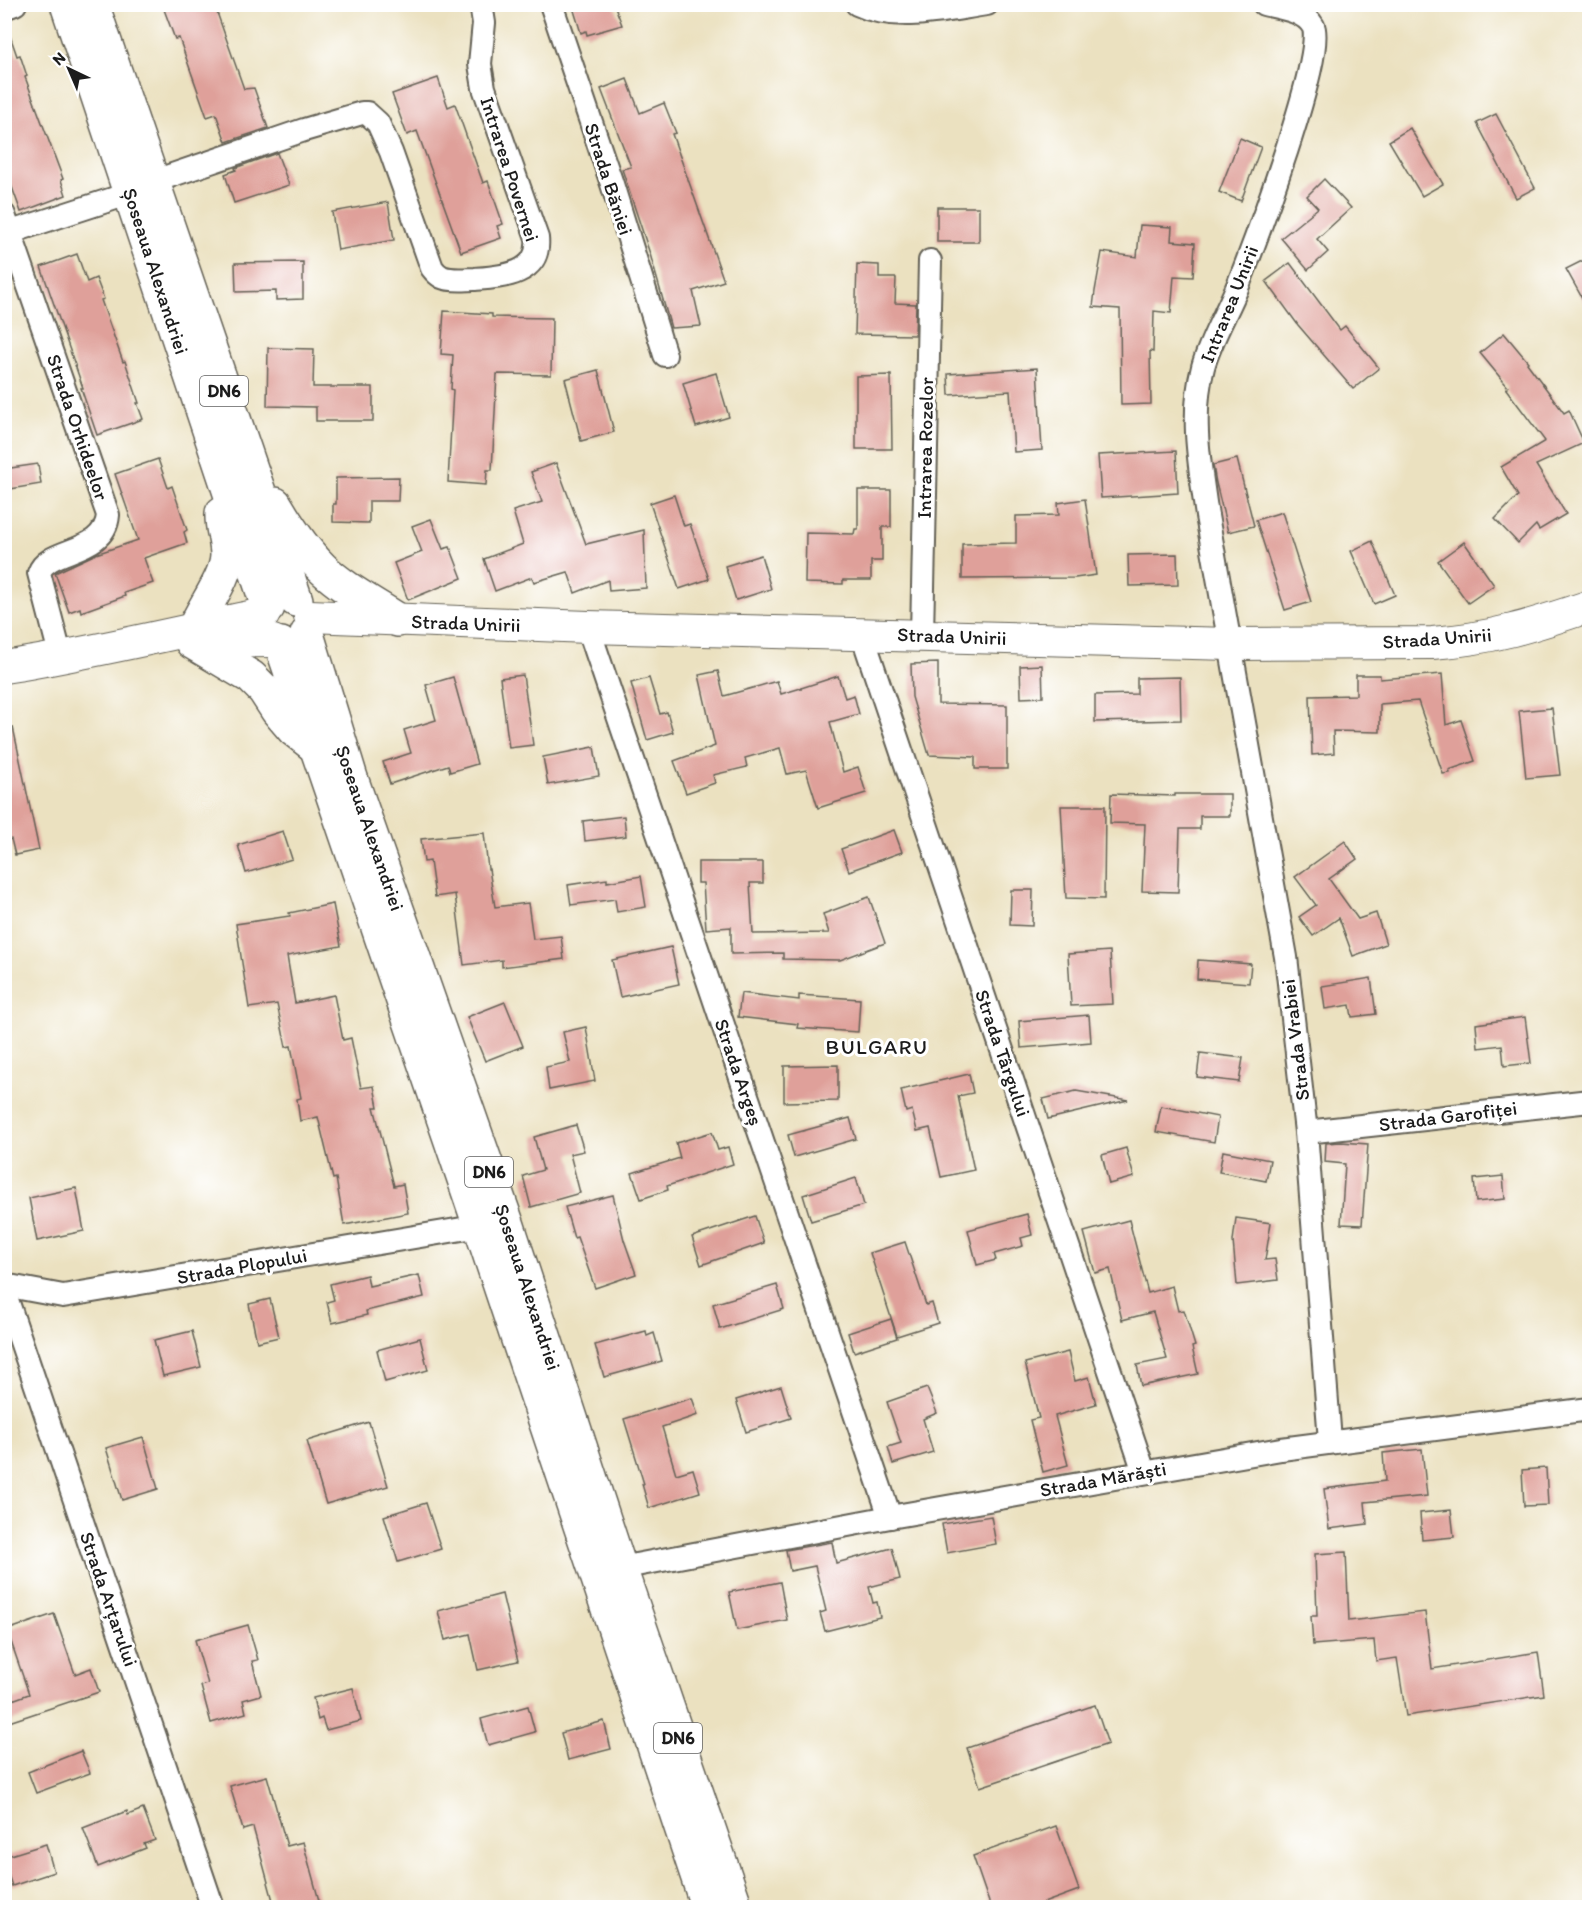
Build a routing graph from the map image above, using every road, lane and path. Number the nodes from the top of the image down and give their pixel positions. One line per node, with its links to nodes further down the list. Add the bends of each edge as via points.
1 (15, 4): 9 (street)
2 (67, 4): 10 (highway, Șoseaua Alexandriei / DN6)
3 (92, 4): 10 (highway, Șoseaua Alexandriei / DN6)
4 (481, 4): 10 (street, Intrarea Povernei, via 484,23 480,64 484,88 537,238 536,251 521,270 470,279 447,278 436,273 391,152 378,123 367,113 304,130)
5 (551, 4): 13 (street, Strada Băniei)
6 (857, 4): 7 (street, via 877,12 906,14)
7 (987, 4)
8 (1264, 4): 23 (street, Intrarea Unirii, via 1306,18 1314,27 1316,39 1306,89 1265,214 1209,348 1199,385 1197,444)
9 (4, 8)
10 (142, 188): 11 (street, Strada Orhideelor); 14 (highway, Șoseaua Alexandriei / DN6); 15 (highway, Șoseaua Alexandriei / DN6)
11 (8, 224): 24 (street, Strada Orhideelor, via 108,515 99,536 44,564 39,573)
12 (930, 261): 22 (street, Intrarea Rozelor)
13 (665, 355)
14 (246, 455): 17 (highway, via 294,533 321,567 352,592); 18 (highway, Șoseaua Alexandriei / DN6)
15 (229, 488): 18 (highway, Șoseaua Alexandriei / DN6); 21 (highway, via 222,516 227,556 224,573)
16 (1590, 606): 23 (main road, Strada Unirii, via 1498,635 1461,641)
17 (398, 620): 18 (main road, Strada Unirii); 19 (main road, Strada Unirii)
18 (285, 622): 21 (main road, Strada Unirii); 26 (highway, Șoseaua Alexandriei / DN6); 36 (highway, Șoseaua Alexandriei / DN6, via 351,778 508,1226)
19 (588, 627): 20 (main road, Strada Unirii); 35 (street, Strada Argeș)
20 (862, 634): 22 (main road, Strada Unirii); 34 (street, Strada Târgului)
21 (193, 635): 24 (main road, Strada Unirii); 26 (highway, via 251,676 294,730)
22 (922, 635): 23 (main road, Strada Unirii)
23 (1231, 644): 28 (street, Strada Vrabiei, via 1286,957)
24 (61, 658): 25 (main road, Strada Unirii)
25 (4, 667)
26 (316, 746): 29 (highway, Șoseaua Alexandriei / DN6)
27 (1590, 1101): 28 (street, Strada Garofiței)
28 (1306, 1132): 33 (street, Strada Vrabiei)
29 (480, 1226): 30 (street, Strada Plopului, via 63,1296); 38 (highway, Șoseaua Alexandriei / DN6)
30 (4, 1285)
31 (4, 1291): 37 (street, Strada Arțarului)
32 (1590, 1408): 33 (street, Strada Mărăști)
33 (1330, 1441): 34 (street, Strada Mărăști)
34 (1144, 1472): 35 (street, Strada Mărăști)
35 (890, 1517): 36 (street, Strada Mărăști)
36 (620, 1568): 39 (highway, Șoseaua Alexandriei / DN6)
37 (213, 1908)
38 (708, 1908)
39 (736, 1908)

